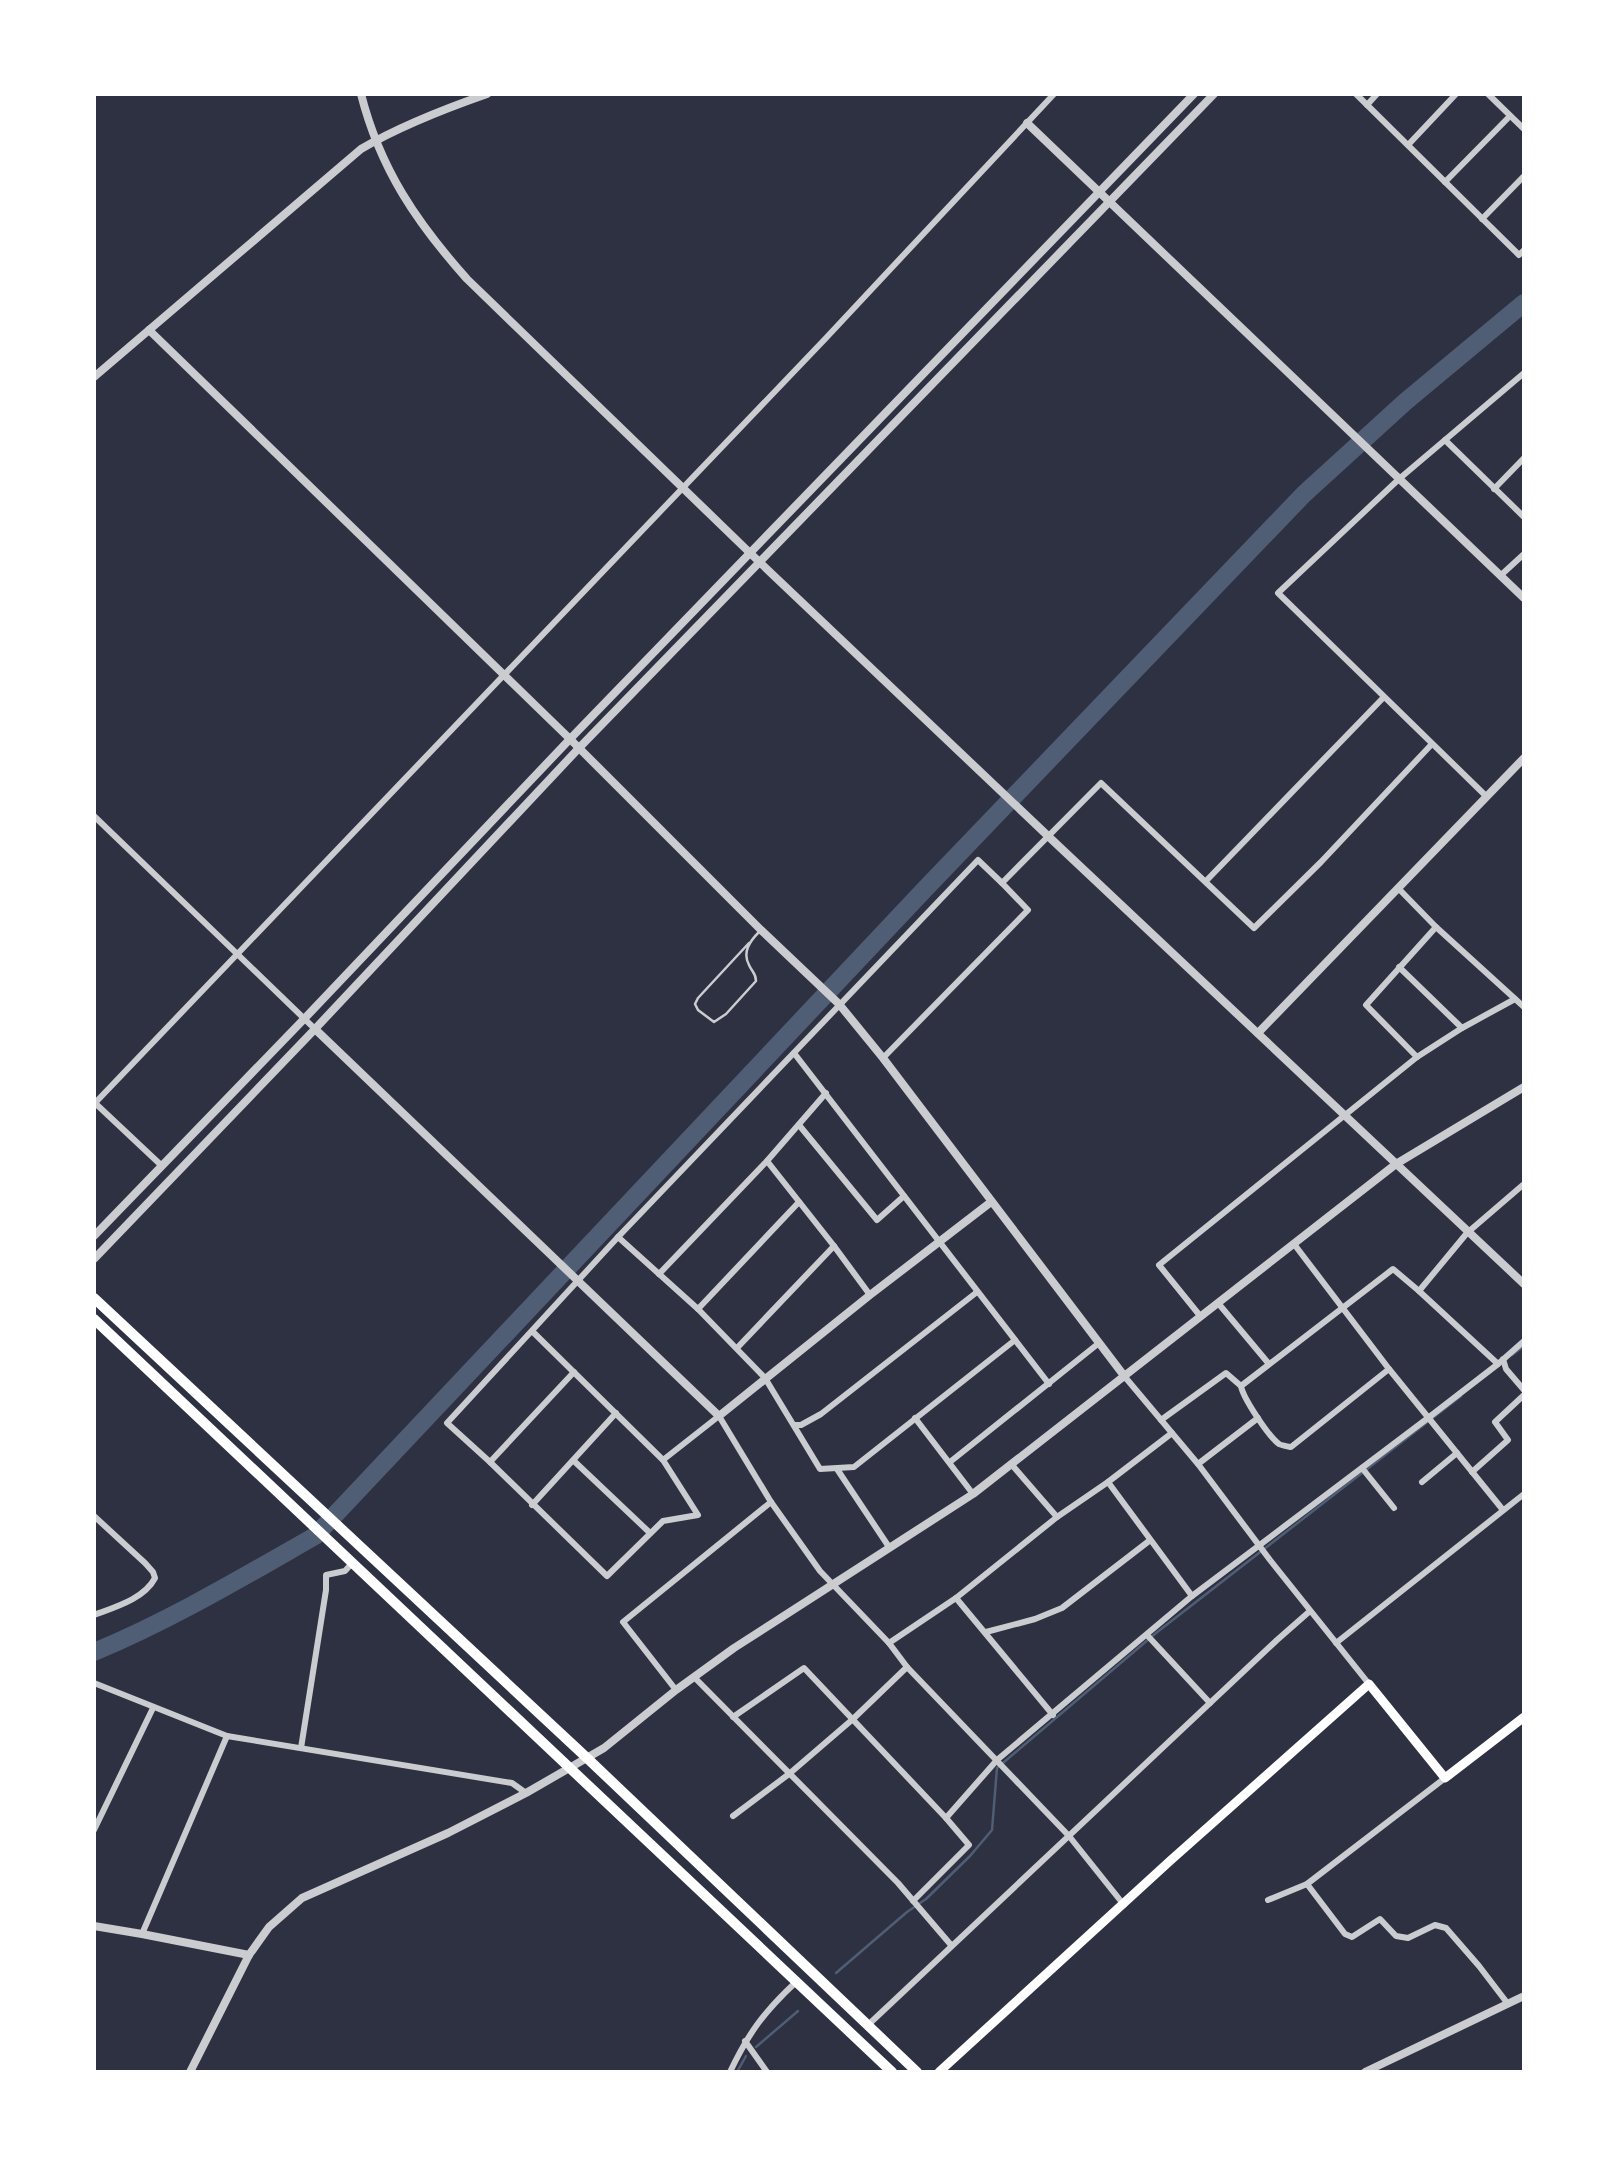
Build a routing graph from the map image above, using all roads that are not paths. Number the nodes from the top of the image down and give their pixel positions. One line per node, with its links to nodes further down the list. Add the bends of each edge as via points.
1 (361, 94): 14 (street)
2 (486, 94): 14 (street)
3 (1054, 94): 12 (street)
4 (1194, 94): 18 (street)
5 (1214, 94): 19 (street)
6 (1356, 94): 10 (street)
7 (1377, 94): 10 (street)
8 (1456, 94): 15 (street)
9 (1488, 94): 11 (street)
10 (1367, 105): 15 (street)
11 (1510, 116): 13 (street); 17 (street)
12 (1027, 122): 18 (street); 28 (street)
13 (1524, 129)
14 (376, 140): 22 (street); 28 (street, via 386,167 436,244)
15 (1408, 145): 17 (street)
16 (1524, 176): 20 (street)
17 (1445, 182): 20 (street)
18 (1100, 192): 19 (street); 31 (street)
19 (1110, 201): 27 (street); 33 (street)
20 (1482, 219): 21 (street, via 1519,255)
21 (1524, 250)
22 (149, 330): 24 (street); 36 (street)
23 (1524, 373): 25 (street)
24 (94, 377)
25 (1445, 440): 27 (street); 29 (street)
26 (1524, 458): 29 (street)
27 (1399, 479): 34 (street); 37 (street, via 1278,593)
28 (682, 488): 31 (street); 36 (street)
29 (1494, 489): 30 (street)
30 (1524, 517)
31 (750, 553): 33 (street); 38 (street)
32 (1524, 554): 34 (street)
33 (760, 562): 40 (street); 44 (street)
34 (1500, 576): 35 (street)
35 (1524, 598)
36 (502, 674): 38 (street); 51 (street)
37 (1383, 698): 39 (street); 45 (street)
38 (570, 739): 40 (street); 56 (street)
39 (1431, 745): 42 (street); 45 (street, via 1254,928)
40 (579, 748): 49 (street); 58 (street)
41 (1524, 758): 42 (street)
42 (1487, 797): 47 (street)
43 (94, 816): 51 (street)
44 (1048, 836): 45 (street, via 1101,783); 46 (street); 59 (street)
45 (1206, 881)
46 (1002, 883): 54 (street, via 978,860); 62 (street, via 1028,910)
47 (1398, 888): 48 (street); 59 (street)
48 (1436, 927): 52 (street); 53 (street)
49 (761, 930): 50 (lane); 54 (street)
50 (749, 943): 50 (lane, via 746,961 756,981 714,1022 695,1004)
51 (237, 954): 56 (street); 69 (street, via 94,1103)
52 (1399, 967): 57 (street); 61 (street, via 1366,1005)
53 (1515, 999): 55 (street); 57 (street)
54 (839, 1004): 60 (street); 62 (street)
55 (1524, 1007)
56 (305, 1018): 58 (street); 69 (street)
57 (1462, 1028): 61 (street)
58 (316, 1029): 80 (street); 82 (street)
59 (1258, 1033): 65 (street)
60 (794, 1054): 64 (street); 76 (street)
61 (1417, 1057): 65 (street)
62 (883, 1058): 73 (street)
63 (1524, 1087): 68 (street)
64 (826, 1093): 66 (street); 71 (street)
65 (1345, 1117): 68 (street); 91 (street, via 1159,1265)
66 (799, 1125): 67 (street); 71 (street, via 877,1220)
67 (767, 1161): 72 (street); 81 (street)
68 (1396, 1164): 74 (street); 78 (street)
69 (162, 1166): 75 (street)
70 (1524, 1184): 74 (street)
71 (904, 1196): 77 (street)
72 (799, 1202): 79 (street); 90 (street)
73 (991, 1202): 77 (street); 96 (street)
74 (1467, 1233): 83 (street); 84 (street)
75 (94, 1236)
76 (618, 1237): 81 (street); 82 (street)
77 (940, 1242): 85 (street); 86 (street)
78 (1294, 1244): 88 (street); 89 (street)
79 (834, 1246): 86 (street); 97 (street)
80 (94, 1259)
81 (659, 1274): 90 (street)
82 (579, 1280): 93 (street); 108 (street)
83 (1524, 1284)
84 (1419, 1291): 89 (street, via 1392,1269); 98 (street)
85 (976, 1292): 94 (street); 113 (street, via 821,1414)
86 (870, 1295): 103 (street)
87 (94, 1298): 162 (highway)
88 (1218, 1303): 91 (street); 99 (street)
89 (1342, 1307): 99 (street); 100 (street)
90 (698, 1309): 97 (street)
91 (1200, 1317): 102 (street)
92 (94, 1319): 139 (highway)
93 (533, 1332): 101 (street); 118 (street, via 447,1423)
94 (1015, 1340): 104 (street); 109 (street)
95 (1524, 1341): 98 (street)
96 (1099, 1343): 102 (street); 104 (street)
97 (737, 1348): 103 (street)
98 (1502, 1361): 106 (street); 111 (street)
99 (1269, 1364): 105 (street)
100 (1390, 1369): 110 (street, via 1291,1447 1280,1444); 111 (street)
101 (574, 1372): 107 (street); 118 (street)
102 (1125, 1377): 112 (street); 121 (street)
103 (765, 1378): 108 (street); 113 (street)
104 (1049, 1384): 119 (street)
105 (1241, 1386): 110 (street); 112 (street, via 1226,1373)
106 (1524, 1393): 124 (street, via 1495,1422 1508,1440)
107 (616, 1413): 116 (street); 117 (street)
108 (719, 1416): 116 (street); 129 (street)
109 (915, 1418): 119 (street); 123 (street, via 854,1467)
110 (1258, 1418): 120 (street)
111 (1429, 1418): 115 (street); 122 (street)
112 (1161, 1420): 114 (street)
113 (794, 1424): 123 (street, via 820,1469)
114 (1172, 1433): 120 (street); 125 (street)
115 (1457, 1453): 124 (street); 126 (street)
116 (663, 1460): 135 (street, via 698,1515 663,1521)
117 (574, 1461): 130 (street); 135 (street)
118 (490, 1462): 130 (street)
119 (950, 1462): 127 (street)
120 (1198, 1464): 138 (street)
121 (1013, 1465): 127 (street); 134 (street)
122 (1363, 1468): 131 (street); 138 (street)
123 (837, 1469): 137 (street)
124 (1472, 1472): 132 (street)
125 (1108, 1482): 134 (street); 136 (street)
126 (1422, 1482)
127 (973, 1494): 137 (street)
128 (1524, 1494): 132 (street)
129 (771, 1502): 140 (street); 153 (street, via 623,1622)
130 (532, 1505): 135 (street, via 607,1576)
131 (1394, 1508)
132 (1503, 1510): 148 (street)
133 (94, 1517): 144 (street, via 145,1563 155,1578 142,1593)
134 (1057, 1517): 142 (street)
135 (649, 1532)
136 (1149, 1541): 141 (street); 145 (street, via 1062,1608)
137 (889, 1547): 140 (street)
138 (1261, 1547): 141 (street); 143 (street)
139 (353, 1562): 161 (street, via 345,1570 326,1575); 164 (highway)
140 (833, 1584): 147 (street); 150 (street)
141 (1192, 1596): 146 (street)
142 (956, 1598): 145 (street); 147 (street)
143 (1310, 1611): 148 (street); 154 (street)
144 (94, 1615)
145 (986, 1632): 156 (street)
146 (1147, 1635): 154 (street); 156 (street)
147 (889, 1643): 149 (street)
148 (1336, 1643): 152 (street)
149 (907, 1667): 159 (street); 163 (street)
150 (694, 1677): 153 (street); 157 (street)
151 (94, 1683): 155 (street)
152 (1369, 1685): 166 (main road); 175 (main road)
153 (676, 1690): 162 (street)
154 (1210, 1703): 171 (street)
155 (153, 1707): 160 (street); 170 (street)
156 (1053, 1715): 163 (street)
157 (733, 1717): 159 (street, via 804,1668); 165 (street)
158 (1524, 1717): 166 (main road)
159 (853, 1719): 165 (street); 169 (street)
160 (227, 1736): 161 (street); 177 (street)
161 (301, 1748): 167 (street, via 512,1783)
162 (587, 1758): 164 (street); 183 (highway)
163 (998, 1761): 169 (street); 171 (street)
164 (571, 1767): 167 (street); 180 (highway)
165 (789, 1774): 168 (street); 174 (street)
166 (1445, 1778): 172 (street)
167 (526, 1793): 179 (street, via 302,1898 269,1927)
168 (733, 1815)
169 (946, 1818): 174 (street, via 969,1846)
170 (94, 1830)
171 (1069, 1836): 175 (street); 178 (street)
172 (1307, 1884): 173 (street); 182 (street, via 1352,1937 1380,1919 1396,1936 1408,1938 1435,1925 1446,1928)
173 (1268, 1900)
174 (913, 1902): 178 (street)
175 (1124, 1905): 190 (main road)
176 (94, 1926): 177 (street)
177 (142, 1934): 179 (street)
178 (951, 1945): 183 (street)
179 (250, 1955): 185 (street)
180 (796, 1982): 184 (street, via 775,2001); 188 (highway)
181 (1524, 1996): 182 (street)
182 (1508, 2004): 191 (street)
183 (868, 2025): 189 (highway)
184 (746, 2041): 186 (street); 187 (street)
185 (190, 2071)
186 (730, 2071)
187 (767, 2071)
188 (892, 2071)
189 (917, 2071)
190 (939, 2071)
191 (1365, 2071)

